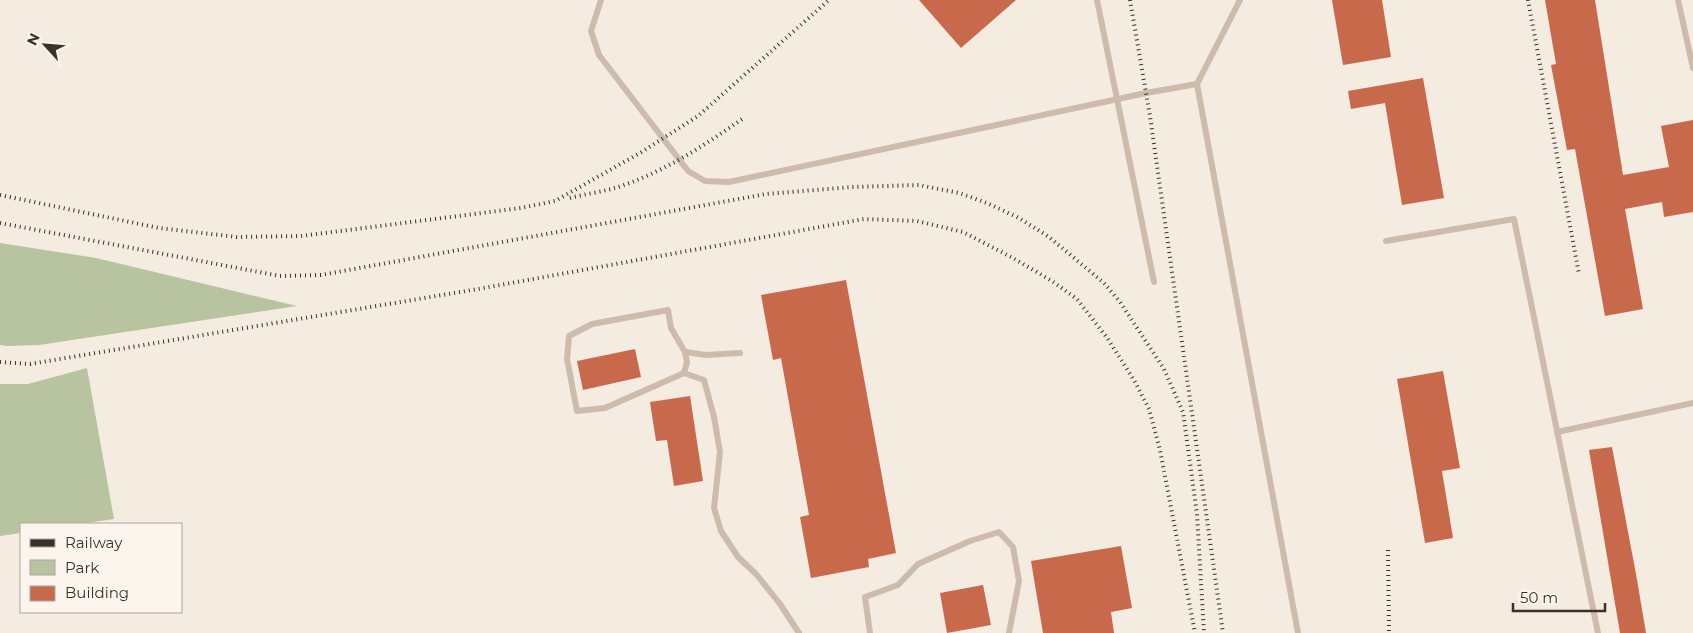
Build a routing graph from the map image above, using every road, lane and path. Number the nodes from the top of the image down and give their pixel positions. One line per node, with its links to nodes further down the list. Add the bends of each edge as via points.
1 (602, 0): 7 (lane, via 591,31 599,55 688,171 705,181 730,182)
2 (1097, 0): 7 (lane)
3 (1240, 0): 6 (lane)
4 (1678, 0): 5 (lane)
5 (1693, 68)
6 (1197, 84): 7 (lane); 18 (lane)
7 (1117, 99): 9 (lane)
8 (1386, 241): 14 (lane, via 1514,219)
9 (1154, 282)
10 (685, 352): 11 (lane, via 706,355); 12 (lane); 12 (lane, via 671,328 668,310 592,324 569,336 567,360 576,411 605,408)
11 (740, 353)
12 (684, 373): 15 (lane, via 704,380 714,417 720,452 714,508 721,531 780,604)
13 (1693, 403): 14 (lane)
14 (1557, 432): 19 (lane)
15 (799, 633)
16 (870, 633): 17 (lane, via 865,597 898,585 918,564 999,532 1013,547 1019,581)
17 (1009, 633)
18 (1298, 633)
19 (1598, 633)

